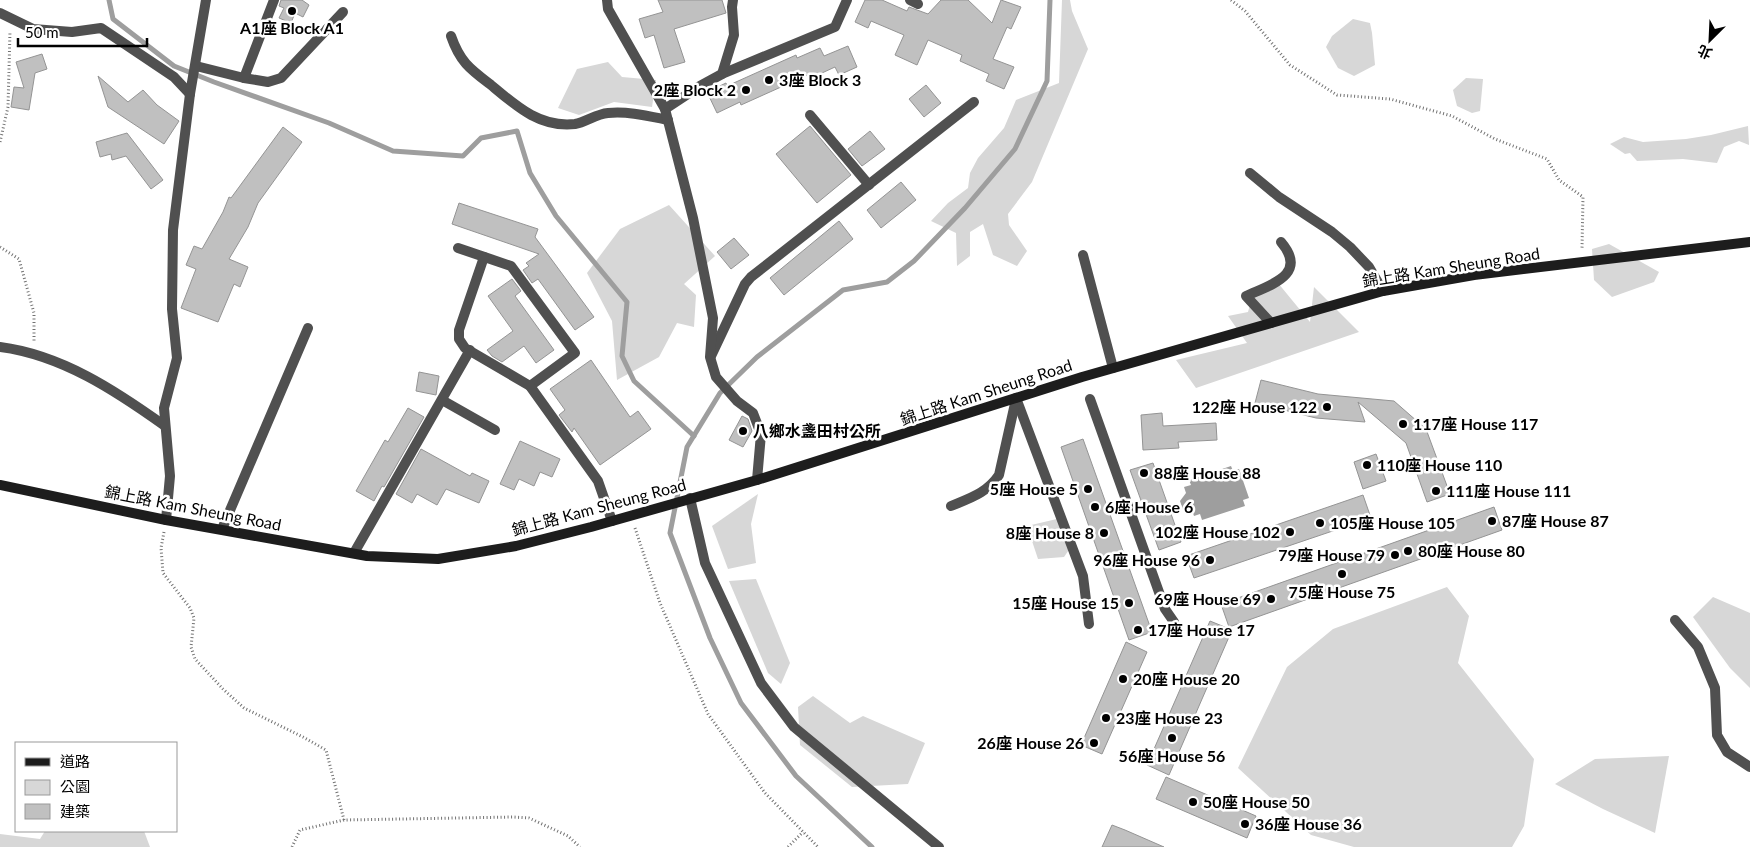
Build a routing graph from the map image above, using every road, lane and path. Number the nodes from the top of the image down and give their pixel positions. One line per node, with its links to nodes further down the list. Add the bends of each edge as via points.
1 (206, 0): 11 (street)
2 (274, 0): 13 (street)
3 (607, 0): 16 (street, via 608,8)
4 (732, 0): 12 (street, via 734,35)
5 (847, 0): 12 (street, via 835,27)
6 (1231, 0): 27 (path, via 1245,11 1290,65 1336,95 1390,99 1452,116 1495,140 1547,160 1559,180 1583,197)
7 (343, 12): 13 (street, via 282,78 268,82)
8 (0, 13): 9 (street)
9 (10, 20): 14 (street, via 33,29 72,32 101,28); 18 (path, via 8,107)
10 (452, 36): 16 (street, via 457,53 465,64 521,110 543,120 577,124 605,113)
11 (196, 67): 13 (street); 14 (street)
12 (722, 74): 16 (street, via 700,86)
13 (244, 78)
14 (191, 89): 40 (street, via 173,230 172,309 177,358 164,408)
15 (974, 102): 20 (street)
16 (667, 115): 34 (street, via 693,218 713,318)
17 (810, 115): 20 (street)
18 (0, 142)
19 (1250, 173): 28 (street, via 1350,247 1369,267)
20 (869, 185): 34 (street, via 744,284)
21 (1281, 242): 29 (street, via 1290,256 1287,274 1246,296)
22 (1750, 242): 27 (main road, 錦上路 Kam Sheung Road)
23 (0, 247): 33 (path, via 19,259 34,312)
24 (458, 248): 26 (street)
25 (1083, 255): 35 (street)
26 (484, 257): 32 (street, via 459,330 462,344); 36 (street, via 510,266 575,353)
27 (1582, 262): 28 (main road, 錦上路 Kam Sheung Road, via 1474,275)
28 (1383, 291): 29 (main road, 錦上路 Kam Sheung Road)
29 (1271, 323): 35 (main road, 錦上路 Kam Sheung Road)
30 (308, 328): 49 (street)
31 (0, 347): 33 (street)
32 (470, 350): 36 (street); 38 (street)
33 (33, 354): 40 (street, via 98,381)
34 (710, 357): 42 (street, via 716,377 737,401 753,413 761,434)
35 (1113, 368): 37 (main road, 錦上路 Kam Sheung Road)
36 (530, 386): 48 (street, via 598,481)
37 (1016, 398): 42 (main road, 錦上路 Kam Sheung Road); 45 (street, via 999,475 984,491); 53 (street, via 1083,576)
38 (442, 400): 41 (street); 50 (street)
39 (1090, 400): 52 (street, via 1165,609)
40 (166, 426): 47 (street, via 170,476)
41 (495, 430)
42 (757, 480): 44 (main road, 錦上路 Kam Sheung Road)
43 (0, 485): 47 (main road, 錦上路 Kam Sheung Road)
44 (688, 499): 46 (main road, 錦上路 Kam Sheung Road); 61 (street, via 705,563 761,683 794,727)
45 (951, 506)
46 (631, 515): 48 (main road, 錦上路 Kam Sheung Road); 56 (path, via 660,602 708,714 765,793)
47 (166, 520): 49 (main road, 錦上路 Kam Sheung Road); 55 (path, via 161,548 162,573 190,608 194,618 191,647 195,659 244,708 326,750)
48 (612, 521): 50 (main road, 錦上路 Kam Sheung Road, via 516,546 438,559)
49 (222, 530): 50 (main road, 錦上路 Kam Sheung Road)
50 (354, 553)
51 (1675, 620): 54 (street, via 1698,647 1715,688 1718,735 1727,752)
52 (1174, 622)
53 (1089, 624)
54 (1750, 767)
55 (344, 820): 57 (path, via 300,830); 58 (path, via 529,818 568,836)
56 (804, 832): 59 (path); 60 (path)
57 (292, 847)
58 (580, 847)
59 (788, 847)
60 (818, 847)
61 (939, 847)

